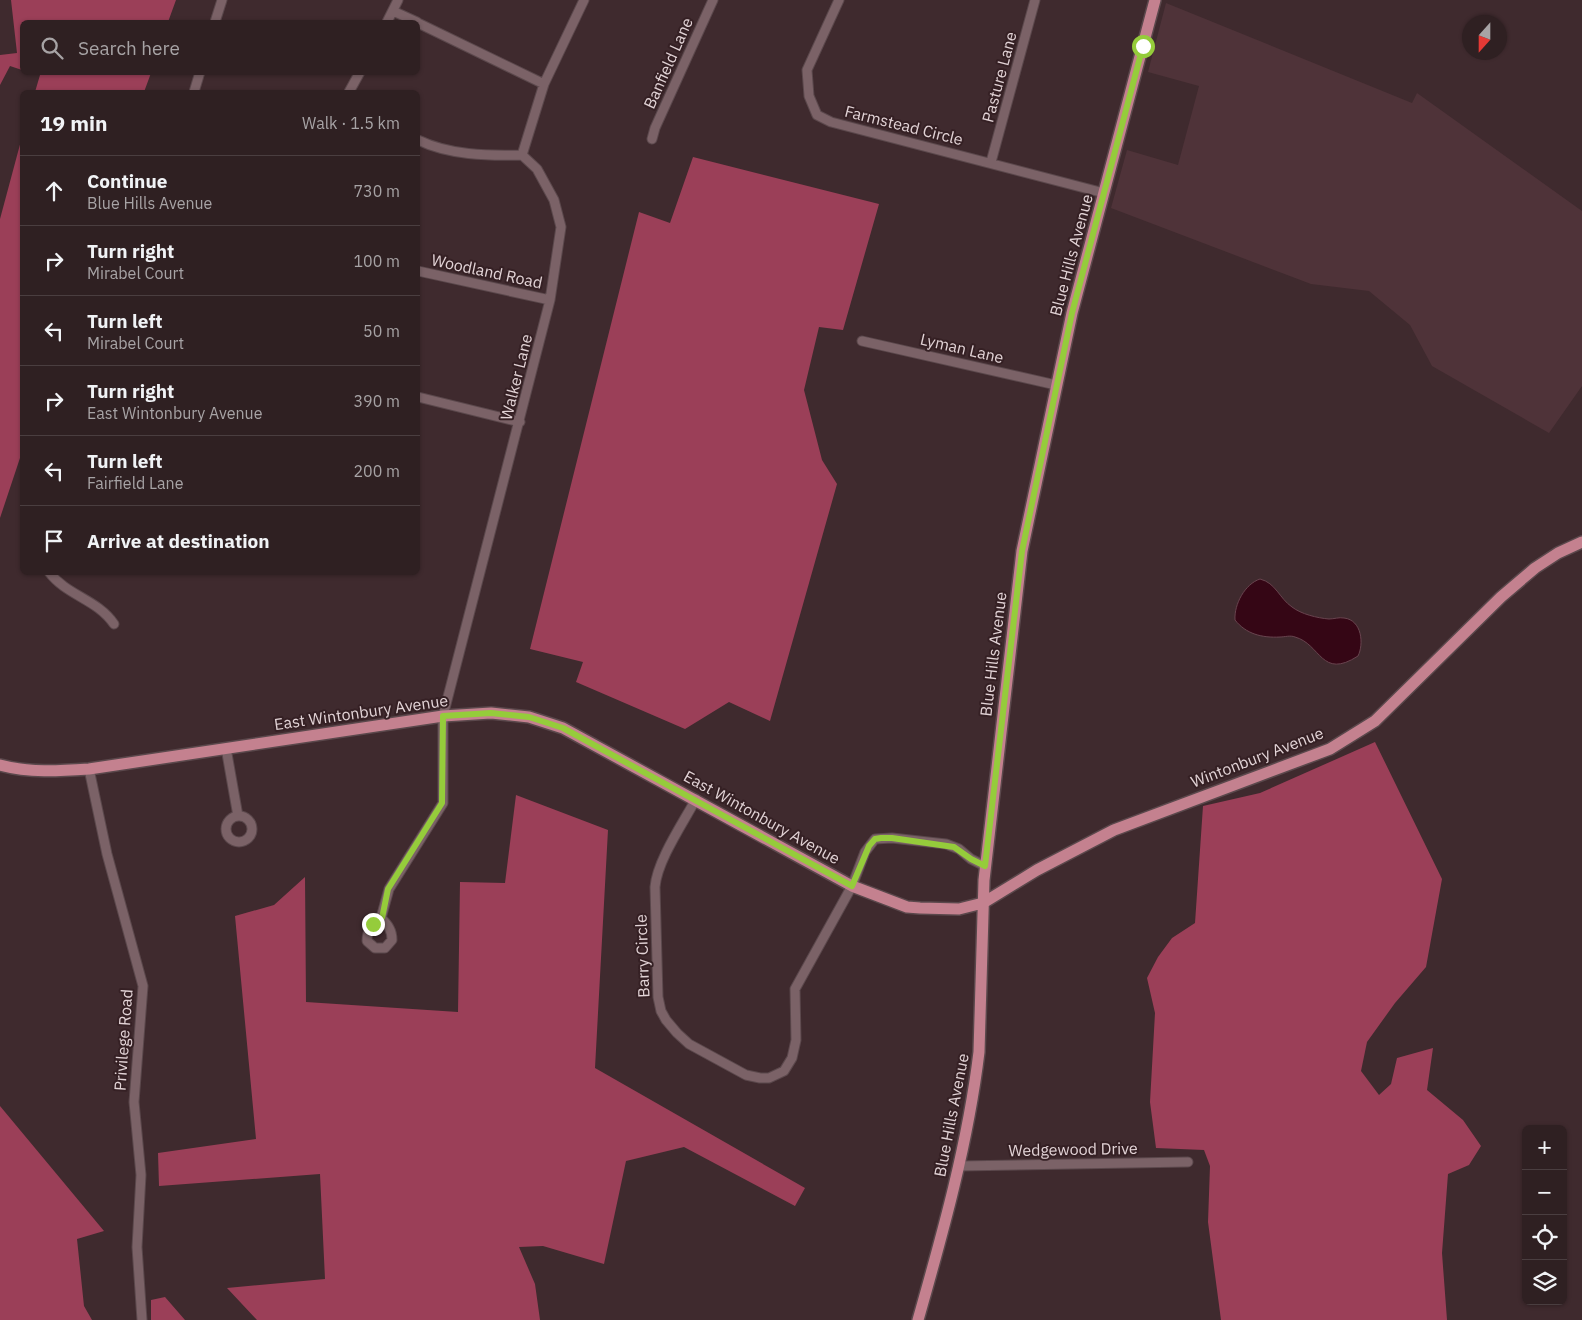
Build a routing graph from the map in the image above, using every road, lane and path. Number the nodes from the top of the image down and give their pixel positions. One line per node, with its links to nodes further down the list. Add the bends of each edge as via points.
1 (222, 0): 9 (street)
2 (398, 0): 8 (street)
3 (584, 0): 15 (street)
4 (713, 0): 18 (street, Banfield Lane)
5 (839, 0): 21 (street, Farmstead Circle, via 807,70 809,96 817,115 831,122)
6 (1035, 0): 21 (street, Pasture Lane)
7 (1155, 0): 22 (main road, Blue Hills Avenue)
8 (393, 11): 10 (street); 11 (street)
9 (216, 20)
10 (388, 20)
11 (413, 20)
12 (420, 23): 15 (street)
13 (199, 75): 16 (street)
14 (358, 75): 17 (street)
15 (544, 84): 20 (street)
16 (195, 90)
17 (350, 90)
18 (652, 139)
19 (420, 141): 20 (street, via 431,146 488,156)
20 (522, 156): 24 (street, Walker Lane, via 537,169 554,200 561,227)
21 (991, 162): 22 (street, Farmstead Circle)
22 (1104, 193): 26 (main road, Blue Hills Avenue)
23 (420, 271): 24 (street, Woodland Road)
24 (550, 300): 28 (street, Walker Lane)
25 (862, 341): 26 (street, Lyman Lane)
26 (1056, 385): 38 (main road, Blue Hills Avenue, via 1022,551)
27 (420, 397): 28 (street)
28 (520, 422): 32 (street, Walker Lane)
29 (1582, 542): 40 (main road, Wintonbury Avenue, via 1535,568 1500,597 1375,721 1330,749 1114,830 1037,870)
30 (52, 575): 31 (street, via 66,589 107,614)
31 (114, 624)
32 (443, 716): 33 (main road, East Wintonbury Avenue); 36 (main road, East Wintonbury Avenue, via 491,713 529,717 563,728); 41 (street, Walker Lane, via 442,803 388,889)
33 (226, 748): 35 (main road, East Wintonbury Avenue); 37 (street)
34 (0, 765): 35 (main road, East Wintonbury Avenue, via 51,772)
35 (89, 769): 44 (street, Privilege Road, via 107,854 144,986 134,1102 141,1175 137,1247)
36 (696, 799): 39 (main road, East Wintonbury Avenue); 39 (street, Barry Circle, via 661,865 655,888 658,1002 669,1025 682,1039 697,1048 755,1078 769,1078 784,1070 795,1047 796,987)
37 (238, 816)
38 (985, 866): 39 (street, Barry Circle, via 954,847 881,838 869,846); 40 (main road, Blue Hills Avenue)
39 (852, 886): 40 (main road, East Wintonbury Avenue, via 920,908 959,909)
40 (983, 903): 43 (main road, Blue Hills Avenue, via 979,1052)
41 (382, 918)
42 (1188, 1162): 43 (street, Wedgewood Drive)
43 (959, 1166): 45 (main road, Blue Hills Avenue)
44 (142, 1320)
45 (918, 1320)

